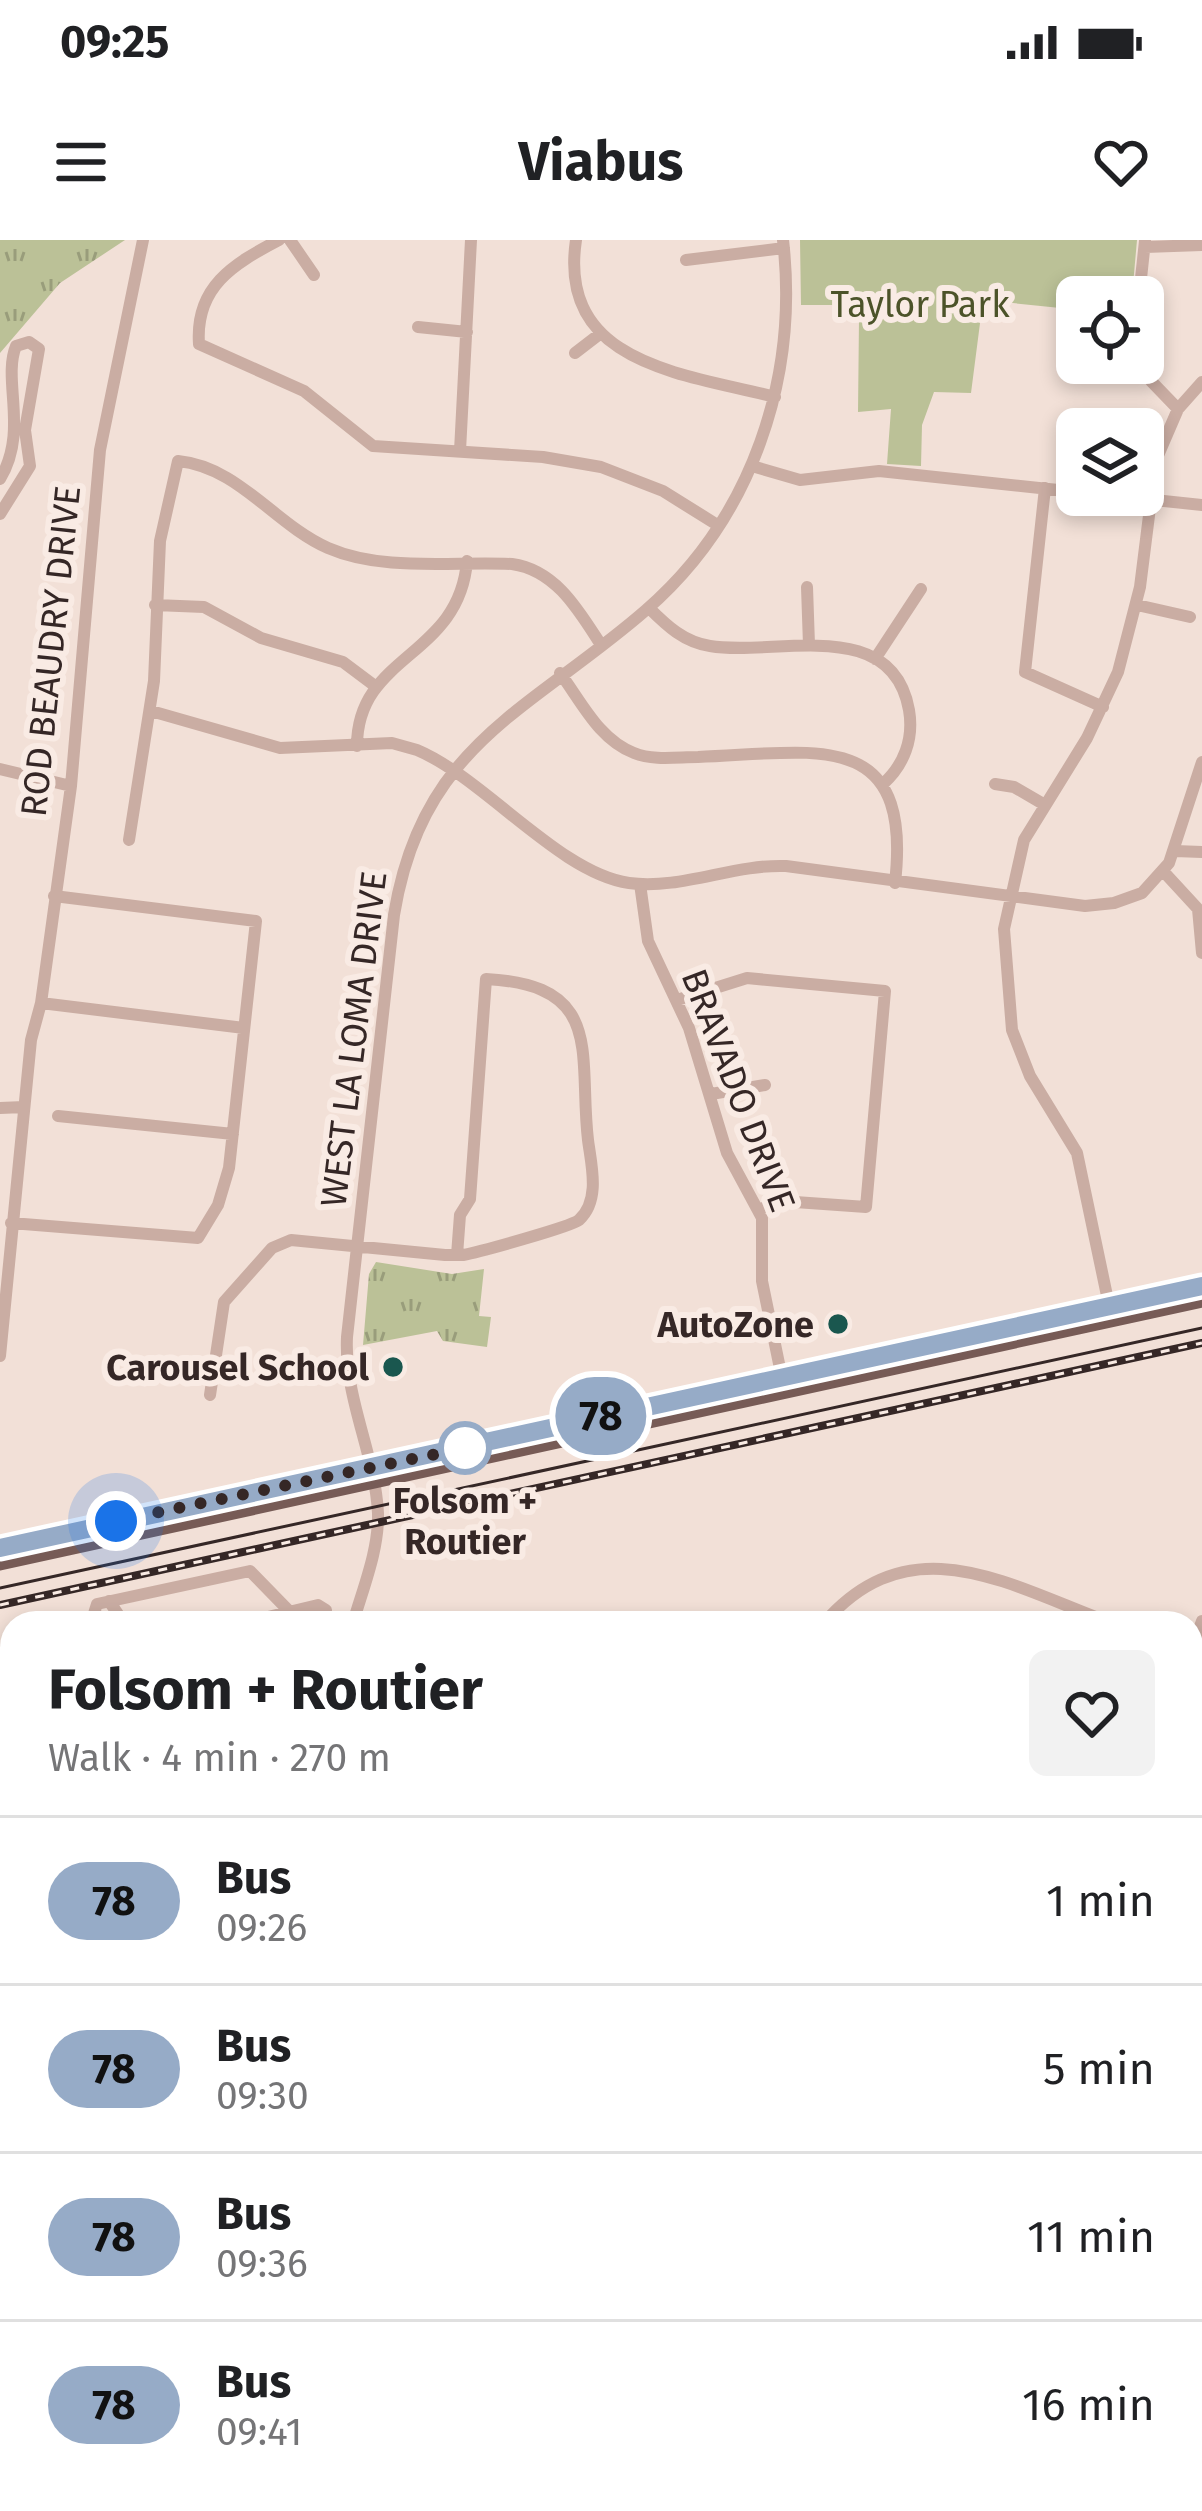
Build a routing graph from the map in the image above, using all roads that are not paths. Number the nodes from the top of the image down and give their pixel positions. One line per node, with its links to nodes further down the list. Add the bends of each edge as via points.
1 (143, 240): 54 (street, ROD BEAUDRY DRIVE, via 100,450)
2 (246, 240): 10 (street)
3 (279, 240): 10 (street)
4 (290, 240): 12 (street)
5 (471, 240): 15 (street)
6 (576, 240): 16 (street, via 580,296)
7 (1145, 243): 9 (street); 13 (street)
8 (784, 244): 11 (street); 20 (street, WEST LA LOMA DRIVE, via 787,304)
9 (1202, 245)
10 (254, 253): 23 (street, via 212,285 199,344 304,391 373,446)
11 (686, 260)
12 (314, 275)
13 (1141, 276)
14 (418, 327): 15 (street)
15 (467, 332): 23 (street)
16 (601, 333): 17 (street); 20 (street, via 650,366)
17 (575, 353)
18 (1202, 382): 21 (street)
19 (1154, 384): 21 (street)
20 (775, 397): 24 (street, WEST LA LOMA DRIVE)
21 (1178, 409): 22 (street)
22 (1164, 441)
23 (460, 451): 33 (street, via 601,467 663,491)
24 (752, 466): 26 (street, via 800,480 879,471); 33 (street, WEST LA LOMA DRIVE)
25 (0, 482): 28 (street); 28 (street, via 17,412 12,355 29,343 39,349 25,430 30,466)
26 (1045, 488): 27 (street); 46 (street, via 1025,672)
27 (1056, 489)
28 (14, 495): 31 (street)
29 (1164, 501): 30 (street)
30 (1202, 505)
31 (0, 514)
32 (1147, 516): 38 (street)
33 (719, 526): 39 (street, WEST LA LOMA DRIVE)
34 (467, 561): 37 (street, via 381,561 332,549 228,477 178,461); 41 (street, via 522,565 544,576); 45 (street, via 448,621)
35 (807, 587): 42 (street)
36 (921, 589): 43 (street)
37 (155, 604): 45 (street, via 204,607 261,638 343,662); 47 (street)
38 (1136, 605): 40 (street); 46 (street)
39 (649, 608): 41 (street, WEST LA LOMA DRIVE); 42 (street, via 677,634 710,646)
40 (1190, 617)
41 (602, 645): 44 (street, WEST LA LOMA DRIVE)
42 (809, 645): 43 (street)
43 (875, 658): 52 (street, via 899,683 910,714 906,752)
44 (560, 673): 51 (street, WEST LA LOMA DRIVE, via 490,729); 52 (street, via 601,730 632,752 825,753 852,760)
45 (375, 686): 48 (street, via 359,716)
46 (1102, 707): 55 (street)
47 (151, 711): 48 (street, via 280,748); 56 (street)
48 (357, 746): 51 (street, via 406,746)
49 (1202, 762): 57 (street)
50 (2, 764): 54 (street)
51 (454, 772): 61 (street, via 592,870); 76 (street, WEST LA LOMA DRIVE, via 421,823 397,894)
52 (883, 784): 60 (street, via 898,822)
53 (995, 784): 55 (street)
54 (71, 786): 63 (street, ROD BEAUDRY DRIVE)
55 (1045, 805): 62 (street, via 1020,850)
56 (129, 840)
57 (1175, 851): 58 (street); 59 (street)
58 (1202, 852)
59 (1163, 871): 62 (street, via 1142,893 1104,905); 64 (street, via 1198,908)
60 (895, 883): 61 (street, via 768,865); 62 (street)
61 (640, 884): 65 (street, BRAVADO DRIVE, via 648,941)
62 (1010, 895): 80 (street, via 1003,960 1012,1030 1077,1154)
63 (54, 896): 66 (street, ROD BEAUDRY DRIVE); 67 (street, via 256,921)
64 (1202, 952)
65 (677, 1000): 69 (street, BRAVADO DRIVE); 74 (street, via 746,978 885,991 866,1208 781,1202)
66 (41, 1003): 67 (street); 70 (street, ROD BEAUDRY DRIVE)
67 (244, 1028): 73 (street)
68 (765, 1084): 69 (street)
69 (711, 1094): 74 (street, BRAVADO DRIVE, via 727,1153)
70 (24, 1107): 71 (street); 75 (street, ROD BEAUDRY DRIVE)
71 (0, 1108)
72 (58, 1116): 73 (street)
73 (233, 1134): 75 (street, via 224,1191 198,1238)
74 (758, 1210): 82 (street, BRAVADO DRIVE, via 762,1281)
75 (11, 1223): 81 (street, ROD BEAUDRY DRIVE)
76 (357, 1247): 77 (street); 83 (street, via 291,1240 272,1248 224,1302); 86 (street, WEST LA LOMA DRIVE, via 346,1353)
77 (458, 1255): 77 (street, via 568,1226 584,1214 591,1189 583,1039 553,997 514,980 486,979 470,1199 460,1216)
78 (1202, 1286): 80 (main road)
79 (1202, 1300): 80 (main road)
80 (1110, 1312): 82 (main road)
81 (0, 1356)
82 (783, 1383): 84 (main road); 85 (main road)
83 (210, 1395)
84 (559, 1424): 85 (main road, via 554,1434); 86 (main road)
85 (508, 1454): 86 (main road)
86 (371, 1475): 87 (main road); 88 (main road); 97 (street, WEST LA LOMA DRIVE, via 377,1536)
87 (214, 1499): 88 (main road); 89 (main road)
88 (161, 1527): 90 (main road)
89 (0, 1548)
90 (0, 1563)
91 (109, 1601): 92 (street); 93 (street); 94 (street, via 250,1570)
92 (95, 1611)
93 (116, 1611)
94 (289, 1611)
95 (295, 1611): 96 (street)
96 (322, 1611)
97 (356, 1611)
98 (839, 1611): 99 (street, via 879,1578 931,1567 971,1571)
99 (1079, 1611)
100 (1141, 2511): 101 (street)
101 (1164, 2511)

